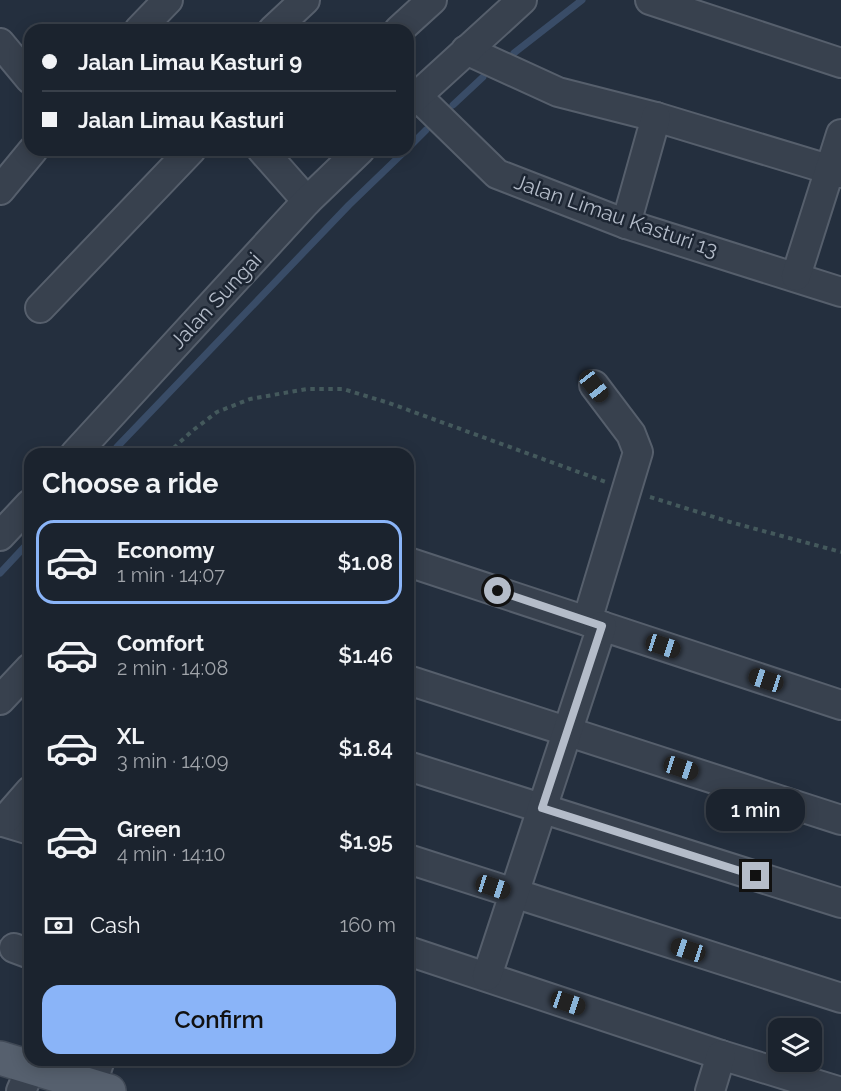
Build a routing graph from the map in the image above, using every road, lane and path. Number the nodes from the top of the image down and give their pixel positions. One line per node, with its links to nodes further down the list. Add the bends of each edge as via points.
1 (305, 0): 5 (street)
2 (432, 0): 6 (street)
3 (522, 0): 8 (street)
4 (650, 0): 9 (street)
5 (279, 24)
6 (406, 24)
7 (0, 43): 10 (street)
8 (466, 50): 11 (street); 13 (street, via 558,92)
9 (841, 63)
10 (24, 72)
11 (414, 99)
12 (414, 101): 22 (street, Jalan Limau Kasturi 13, via 497,174)
13 (656, 117): 19 (street); 22 (street)
14 (841, 134): 19 (street)
15 (28, 156): 20 (street)
16 (185, 156): 25 (street)
17 (273, 156): 21 (street)
18 (354, 156): 21 (street, Jalan Sungai)
19 (835, 171): 23 (street)
20 (0, 190)
21 (307, 201): 27 (street, Jalan Sungai)
22 (626, 224): 23 (street, Jalan Limau Kasturi 13)
23 (796, 276): 24 (street, Jalan Limau Kasturi 13)
24 (841, 292)
25 (40, 308)
26 (594, 386): 29 (street, via 631,434 638,452)
27 (83, 448)
28 (174, 448): 29 (path, via 217,412 250,399 307,390 343,390)
29 (627, 489): 32 (path); 34 (street)
30 (24, 510): 31 (street)
31 (1, 534)
32 (841, 552)
33 (414, 564): 34 (street)
34 (595, 623): 38 (street); 39 (street)
35 (24, 674): 37 (street)
36 (414, 682): 39 (street)
37 (0, 700)
38 (841, 705)
39 (567, 732): 42 (street); 43 (street)
40 (414, 768): 42 (street)
41 (24, 797): 44 (street)
42 (542, 808): 47 (street); 48 (street)
43 (841, 820)
44 (2, 821): 45 (street)
45 (24, 828)
46 (414, 861): 47 (street)
47 (514, 893): 50 (street); 51 (street)
48 (841, 903)
49 (414, 953): 50 (street)
50 (487, 976): 52 (street)
51 (841, 999)
52 (721, 1055): 56 (street); 57 (street)
53 (0, 1058): 54 (main road)
54 (26, 1079): 55 (main road)
55 (100, 1079)
56 (710, 1091)
57 (838, 1091)

